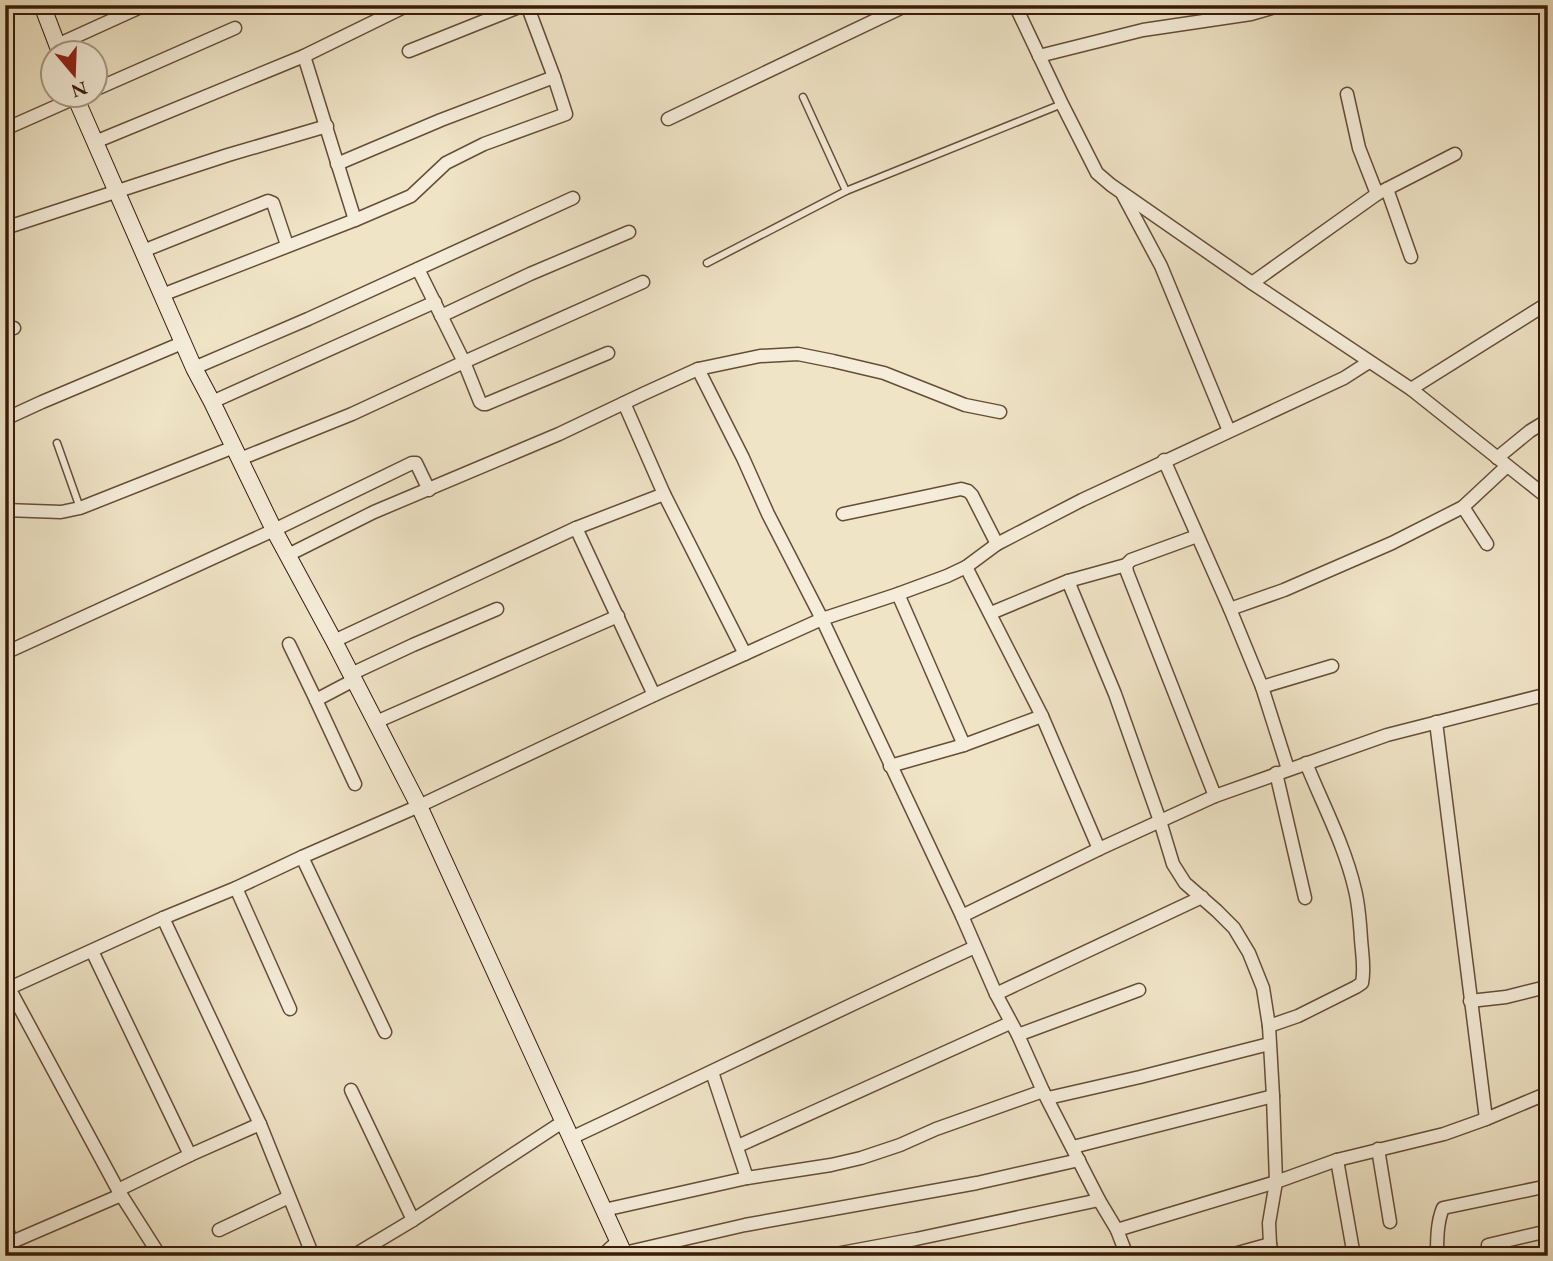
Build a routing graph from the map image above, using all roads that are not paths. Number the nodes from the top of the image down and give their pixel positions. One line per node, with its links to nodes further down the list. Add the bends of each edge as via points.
1 (42, 5): 9 (street)
2 (145, 5): 10 (street)
3 (408, 5): 12 (street)
4 (526, 5): 11 (street); 14 (street)
5 (906, 5): 21 (street)
6 (1015, 5): 13 (street)
7 (1282, 5): 13 (street, via 1143,30)
8 (235, 28): 15 (street)
9 (54, 38)
10 (80, 38)
11 (409, 51)
12 (304, 55): 22 (street); 24 (street)
13 (1039, 56): 18 (street)
14 (554, 77): 26 (street); 32 (street, via 566,114 446,163 411,196)
15 (108, 84)
16 (1347, 94): 30 (street, via 1359,148)
17 (803, 97): 28 (lane)
18 (1062, 104): 28 (lane); 29 (street, via 1097,173)
19 (51, 108): 23 (street)
20 (82, 108): 24 (street)
21 (668, 119)
22 (327, 126): 26 (street); 27 (street)
23 (5, 129)
24 (95, 142): 27 (street)
25 (1455, 154): 30 (street)
26 (337, 164): 32 (street)
27 (118, 191): 33 (street); 36 (street)
28 (846, 191): 38 (lane)
29 (1122, 192): 41 (street); 58 (street, via 1161,266)
30 (1382, 192): 37 (street); 41 (street)
31 (573, 198): 39 (street)
32 (355, 220): 35 (street)
33 (5, 228)
34 (629, 232): 45 (street)
35 (288, 245): 36 (street, via 273,203 268,201); 42 (street)
36 (143, 251): 42 (street)
37 (1410, 257)
38 (707, 263)
39 (418, 269): 43 (street); 50 (street)
40 (643, 282): 48 (street)
41 (1252, 284): 49 (street)
42 (162, 295): 46 (street)
43 (435, 302): 45 (street); 53 (street)
44 (1548, 303): 52 (street)
45 (441, 316): 48 (street)
46 (182, 343): 50 (street); 56 (street)
47 (608, 353): 48 (street, via 486,404 480,402)
48 (464, 362): 60 (street, via 352,414)
49 (1368, 362): 52 (street); 58 (street, via 1344,378)
50 (194, 368): 53 (street)
51 (698, 369): 54 (street); 55 (street, via 760,355 798,354 884,373 965,405); 84 (street)
52 (1411, 389): 62 (street)
53 (212, 402): 60 (street)
54 (624, 403): 63 (street); 64 (street)
55 (1000, 412)
56 (5, 419)
57 (1548, 420): 62 (street)
58 (1229, 431): 61 (street)
59 (57, 443): 67 (lane)
60 (237, 453): 67 (street); 71 (street)
61 (1164, 460): 72 (street); 73 (street)
62 (1502, 462): 65 (street); 66 (street)
63 (429, 490): 71 (street, via 419,467 412,463); 75 (street)
64 (664, 494): 70 (street); 88 (street)
65 (1548, 498)
66 (1462, 507): 74 (street); 81 (street, via 1392,543)
67 (80, 508): 68 (street)
68 (5, 510)
69 (842, 514): 73 (street, via 961,489 972,495)
70 (576, 528): 83 (street); 85 (street)
71 (274, 530): 75 (street); 87 (street)
72 (1197, 536): 76 (street); 81 (street)
73 (997, 544): 77 (street)
74 (1487, 544)
75 (288, 555): 85 (street)
76 (1126, 565): 78 (street); 103 (street)
77 (966, 567): 79 (street); 82 (street)
78 (1068, 581): 82 (street); 105 (street)
79 (898, 594): 84 (street); 98 (street)
80 (497, 609): 90 (street)
81 (1230, 609): 91 (street)
82 (990, 613): 95 (street)
83 (618, 616): 93 (street); 96 (street)
84 (822, 619): 88 (street); 100 (street)
85 (334, 641): 90 (street)
86 (289, 644): 94 (street)
87 (5, 653)
88 (745, 654): 93 (street)
89 (1332, 666): 91 (street)
90 (353, 677): 94 (street); 96 (street)
91 (1262, 687): 101 (street)
92 (1548, 694): 97 (street)
93 (654, 695): 104 (street)
94 (316, 700): 102 (street)
95 (1042, 716): 98 (street); 106 (street)
96 (376, 722): 104 (street)
97 (1436, 722): 99 (street); 119 (street)
98 (964, 745): 100 (street)
99 (1306, 763): 101 (street); 122 (street, via 1355,891 1364,972 1356,987)
100 (890, 766): 111 (street)
101 (1282, 771): 103 (street); 110 (street)
102 (355, 784)
103 (1215, 796): 105 (street)
104 (419, 806): 107 (street); 132 (street)
105 (1160, 821): 106 (street); 109 (street, via 1173,864 1185,883)
106 (1099, 849): 111 (street)
107 (302, 857): 108 (street); 123 (street)
108 (236, 888): 112 (street); 120 (street)
109 (1202, 897): 118 (street); 122 (street, via 1234,928 1249,953 1263,988)
110 (1305, 898)
111 (962, 916): 113 (street)
112 (163, 918): 114 (street); 133 (street)
113 (975, 947): 118 (street); 126 (street)
114 (92, 951): 116 (street); 138 (street)
115 (1542, 988): 119 (street)
116 (7, 989): 144 (street)
117 (1139, 990): 124 (street)
118 (996, 994): 121 (street)
119 (1470, 1001): 131 (street)
120 (290, 1009)
121 (1010, 1023): 124 (street); 135 (street)
122 (1269, 1026): 125 (street)
123 (385, 1032)
124 (1018, 1035): 129 (street)
125 (1269, 1044): 129 (street, via 1140,1077); 130 (street)
126 (712, 1072): 134 (street); 135 (street)
127 (351, 1090): 148 (street)
128 (1548, 1093): 131 (street)
129 (1046, 1094): 136 (street); 141 (street, via 861,1158)
130 (1273, 1096): 136 (street); 142 (street)
131 (1486, 1119): 137 (street)
132 (564, 1121): 134 (street); 148 (street)
133 (260, 1124): 138 (street); 145 (street)
134 (571, 1138): 147 (street)
135 (738, 1146): 141 (street)
136 (1073, 1147): 139 (street)
137 (1378, 1149): 140 (street); 149 (street)
138 (190, 1155): 144 (street)
139 (1079, 1160): 146 (street); 156 (street)
140 (1337, 1160): 142 (street); 165 (street)
141 (747, 1178): 147 (street)
142 (1276, 1182): 152 (street); 157 (street, via 1270,1212)
143 (1548, 1186): 166 (street, via 1443,1208)
144 (119, 1193): 154 (street); 158 (street)
145 (289, 1197): 151 (street); 159 (street)
146 (1099, 1200): 152 (street); 162 (street)
147 (604, 1210): 156 (street)
148 (413, 1220): 160 (street)
149 (1390, 1222)
150 (5, 1225): 154 (street)
151 (219, 1230)
152 (1117, 1230): 163 (street)
153 (1548, 1231): 155 (street)
154 (9, 1244)
155 (1488, 1245)
156 (622, 1250): 161 (street)
157 (1271, 1250): 164 (street)
158 (160, 1256)
159 (313, 1256)
160 (353, 1256)
161 (601, 1256)
162 (825, 1256)
163 (1127, 1256)
164 (1227, 1256)
165 (1354, 1256)
166 (1437, 1256)

